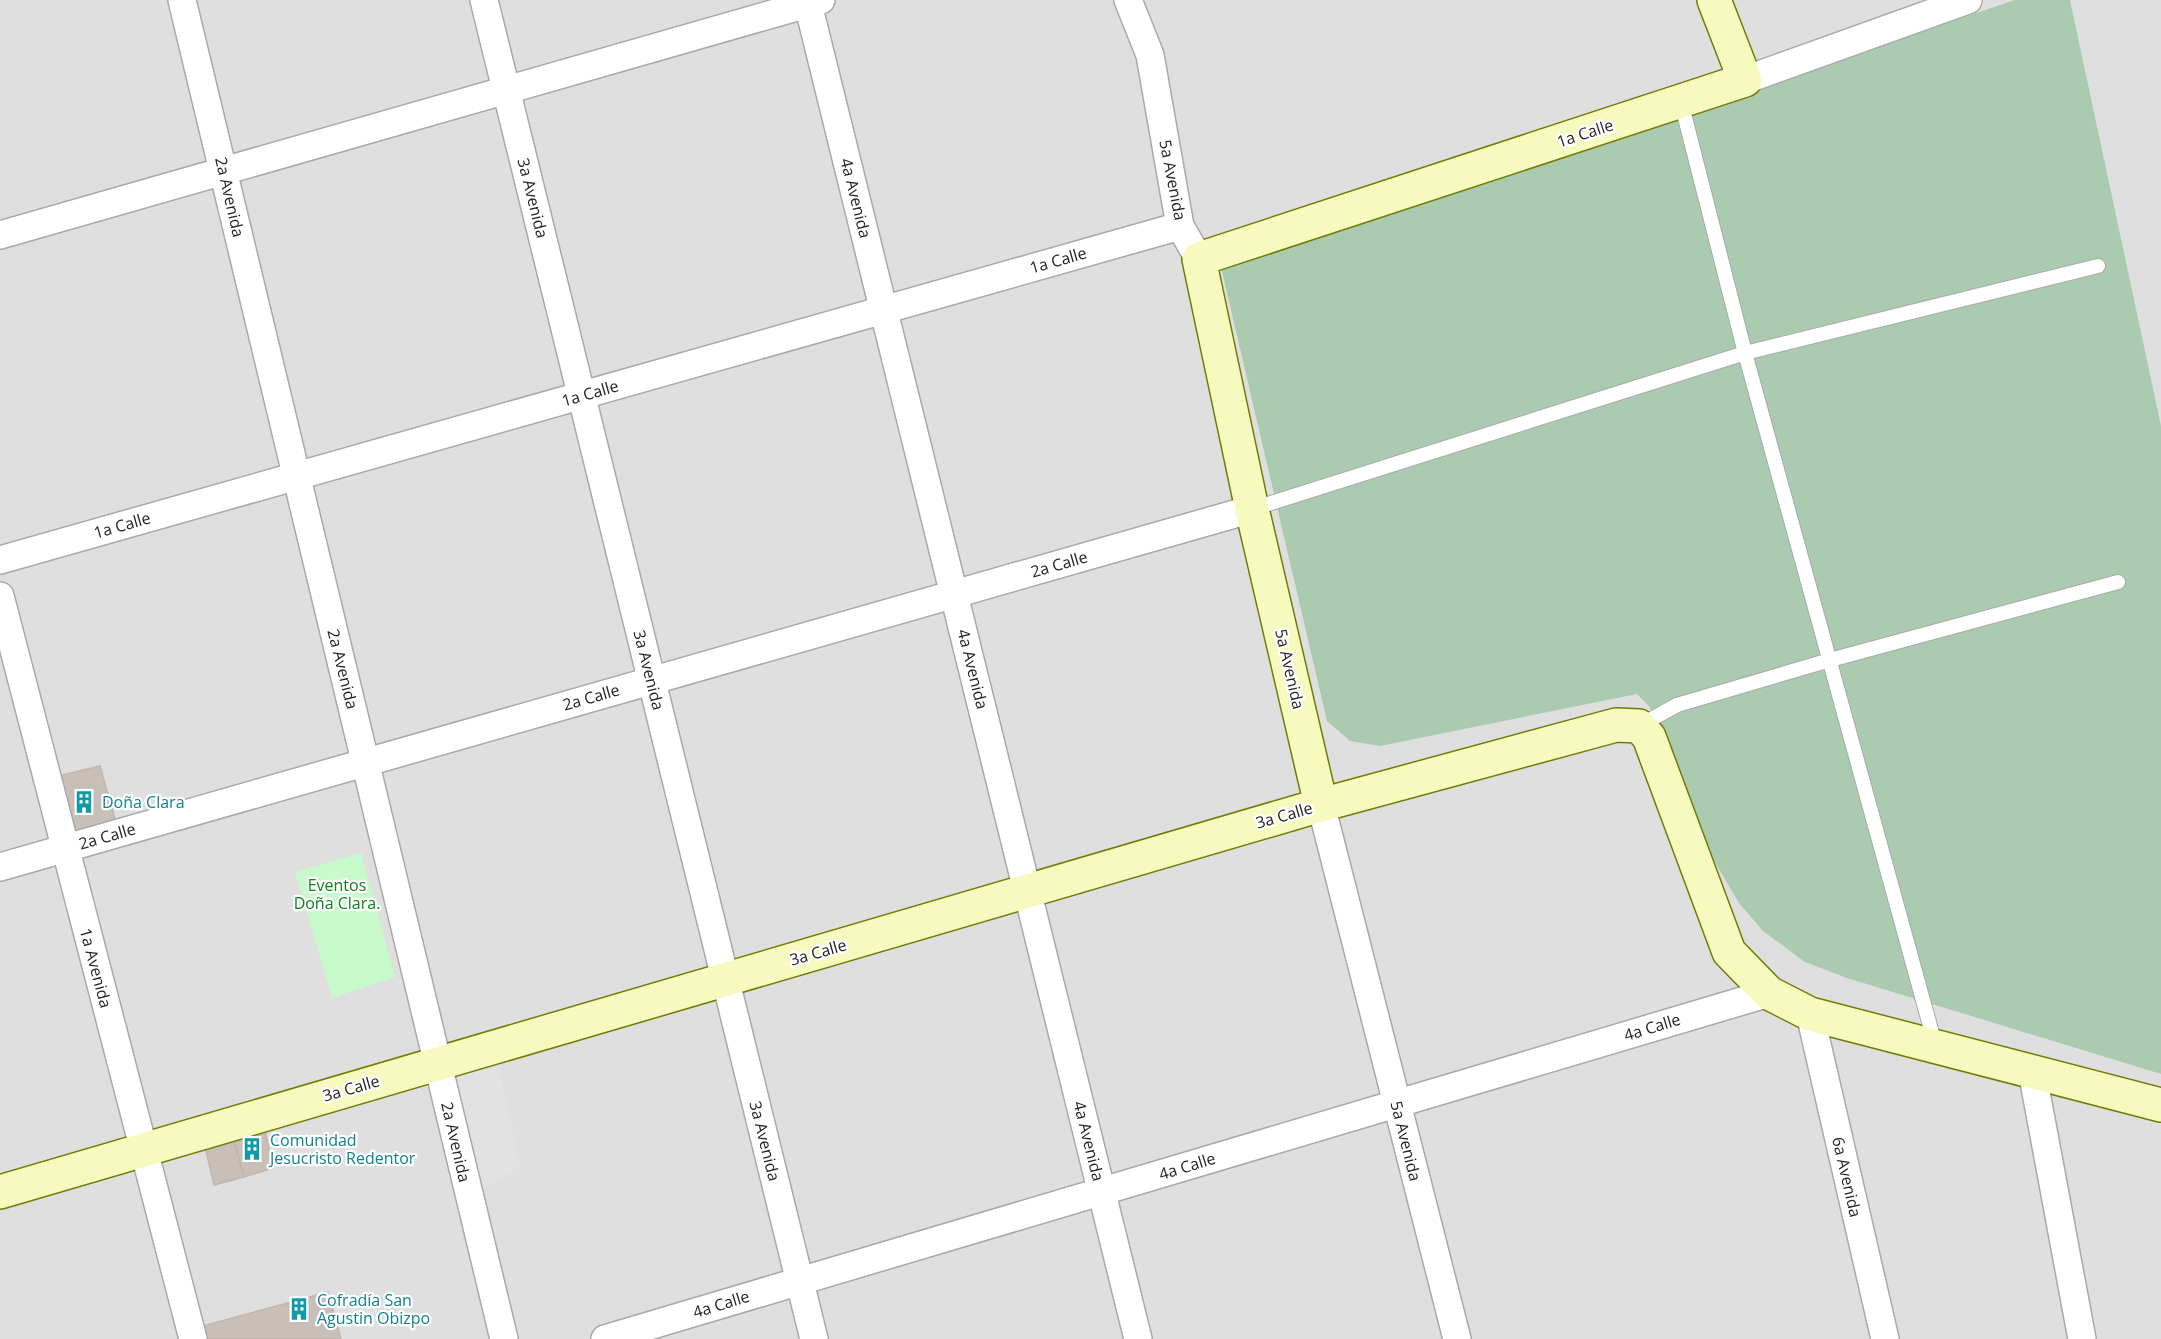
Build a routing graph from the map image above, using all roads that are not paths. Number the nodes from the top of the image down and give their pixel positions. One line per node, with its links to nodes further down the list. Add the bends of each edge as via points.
1 (182, 0): 10 (street, 2a Avenida)
2 (484, 0): 8 (street, 3a Avenida)
3 (1128, 0): 11 (street, 5a Avenida, via 1150,56)
4 (1714, 0): 7 (street)
5 (1968, 0): 7 (street, 1a Calle)
6 (812, 2): 8 (street); 15 (street, 4a Avenida)
7 (1745, 80): 9 (street, 1a Calle)
8 (506, 91): 10 (street); 17 (street, 3a Avenida)
9 (1681, 102): 13 (street, 1a Calle); 16 (lane)
10 (224, 172): 12 (street); 18 (street, 2a Avenida)
11 (1180, 226): 13 (street, 5a Avenida); 15 (street, 1a Calle)
12 (0, 236)
13 (1199, 259): 19 (street, 5a Avenida)
14 (2098, 266): 16 (lane)
15 (884, 310): 17 (street, 1a Calle); 22 (street, 4a Avenida)
16 (1745, 353): 19 (lane); 24 (lane)
17 (581, 395): 18 (street, 1a Calle); 25 (street, 3a Avenida)
18 (296, 476): 20 (street, 1a Calle); 27 (street, 2a Avenida)
19 (1252, 509): 22 (street, 2a Calle); 28 (street, 5a Avenida)
20 (0, 560)
21 (2118, 582): 24 (lane)
22 (954, 595): 25 (street, 2a Calle); 31 (street, 4a Avenida)
23 (0, 596): 29 (street, 1a Avenida)
24 (1830, 660): 26 (lane, via 1677,705); 35 (lane)
25 (651, 680): 27 (street, 2a Calle); 32 (street, 3a Avenida)
26 (1639, 726): 28 (street, 3a Calle, via 1616,725); 33 (street, via 1649,738 1729,952)
27 (365, 762): 29 (street, 2a Calle); 36 (street, 2a Avenida)
28 (1321, 805): 31 (street, 3a Calle); 38 (street, 5a Avenida)
29 (65, 848): 30 (street, 2a Calle); 40 (street, 1a Avenida)
30 (0, 867)
31 (1027, 891): 32 (street, 3a Calle); 42 (street, 4a Avenida)
32 (725, 979): 36 (street, 3a Calle); 43 (street, 3a Avenida)
33 (1769, 993): 34 (street); 38 (street, 4a Calle)
34 (1810, 1014): 35 (street); 50 (street, 6a Avenida)
35 (1936, 1047): 37 (street)
36 (437, 1063): 40 (street, 3a Calle); 45 (street, 2a Avenida)
37 (2032, 1071): 39 (street); 51 (street)
38 (1397, 1103): 42 (street, 4a Calle); 49 (street, 5a Avenida)
39 (2161, 1105)
40 (143, 1149): 41 (street, 3a Calle); 44 (street, 1a Avenida)
41 (0, 1191)
42 (1101, 1191): 43 (street, 4a Calle); 48 (street, 4a Avenida)
43 (800, 1280): 46 (street, 4a Calle); 47 (street, 3a Avenida)
44 (193, 1339)
45 (504, 1339)
46 (605, 1339)
47 (814, 1339)
48 (1138, 1339)
49 (1456, 1339)
50 (1885, 1339)
51 (2082, 1339)

